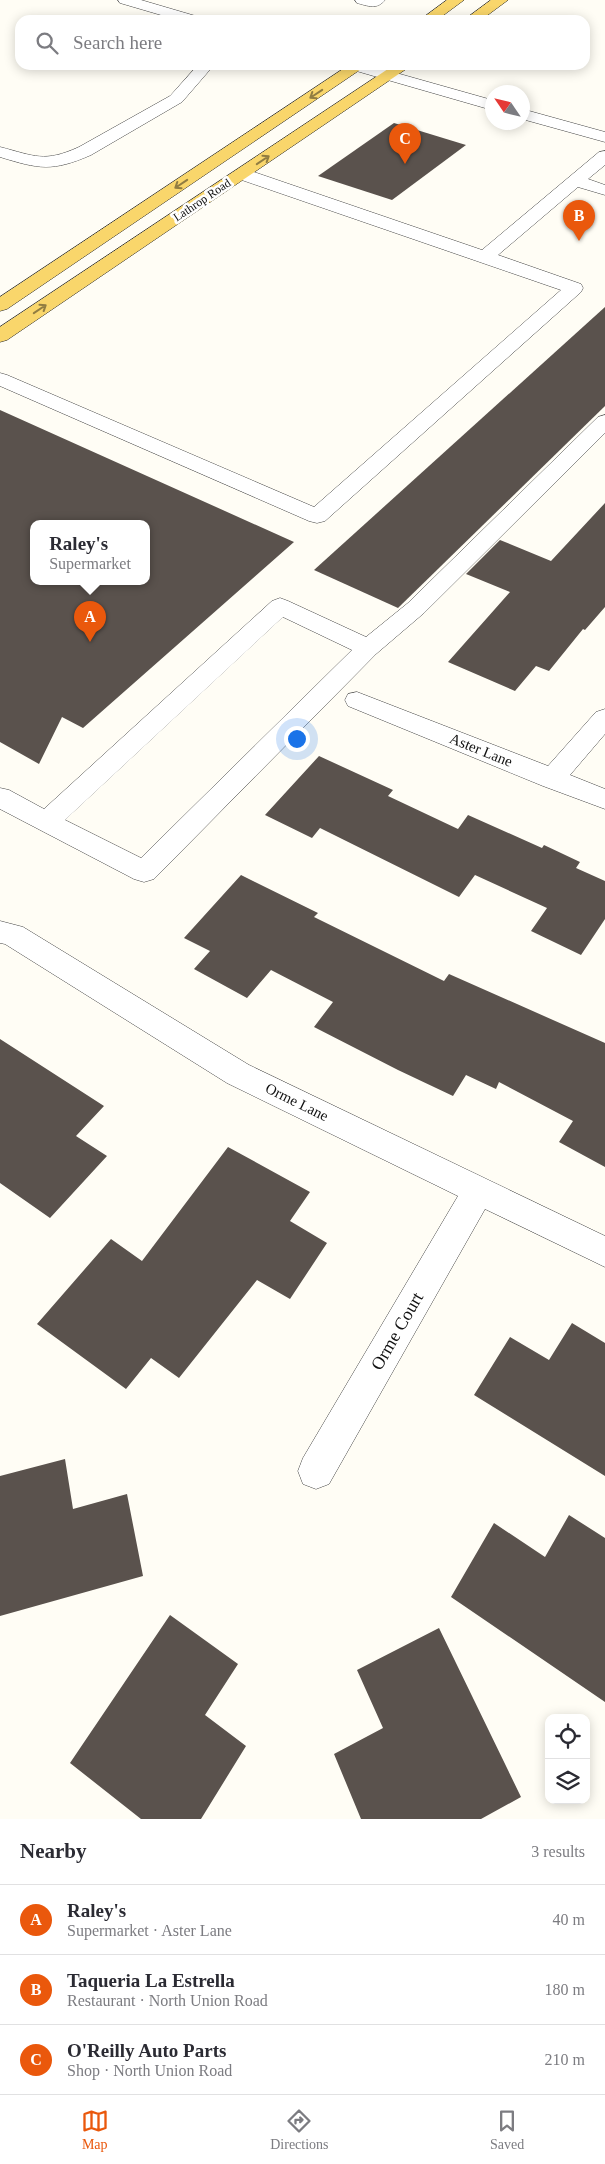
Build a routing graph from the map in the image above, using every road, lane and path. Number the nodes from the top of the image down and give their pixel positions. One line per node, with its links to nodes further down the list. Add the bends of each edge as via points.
1 (125, 0): 6 (street)
2 (362, 0): 3 (street, via 373,3)
3 (378, 0)
4 (458, 0): 8 (main road)
5 (500, 0): 9 (main road)
6 (152, 3): 7 (street)
7 (182, 15)
8 (435, 15)
9 (478, 15)
10 (202, 70): 18 (street, via 176,99 69,158 46,163)
11 (349, 70): 24 (main road, Lathrop Road, one-way to 24)
12 (368, 70): 14 (street)
13 (397, 70): 14 (main road, Lathrop Road)
14 (388, 76): 15 (street); 20 (main road, Lathrop Road, one-way to 14)
15 (485, 103)
16 (530, 116): 17 (street)
17 (605, 137)
18 (0, 152)
19 (605, 156): 21 (street)
20 (242, 174): 23 (street); 25 (main road, Lathrop Road, one-way to 20)
21 (575, 181): 22 (street); 23 (street)
22 (605, 190)
23 (484, 257): 26 (street, via 574,288 316,516)
24 (0, 305)
25 (0, 336)
26 (0, 378)
27 (605, 421): 28 (street, via 416,608)
28 (368, 648): 34 (street, via 280,606); 34 (street, via 144,872)
29 (357, 700): 31 (street, Aster Lane)
30 (605, 718): 31 (street)
31 (552, 779): 33 (street, Aster Lane)
32 (0, 797): 34 (street)
33 (605, 799)
34 (46, 822)
35 (0, 932): 36 (street, Orme Lane, via 14,935 238,1074)
36 (478, 1191): 37 (street, Orme Lane); 38 (street, Orme Court)
37 (605, 1252)
38 (316, 1471)

